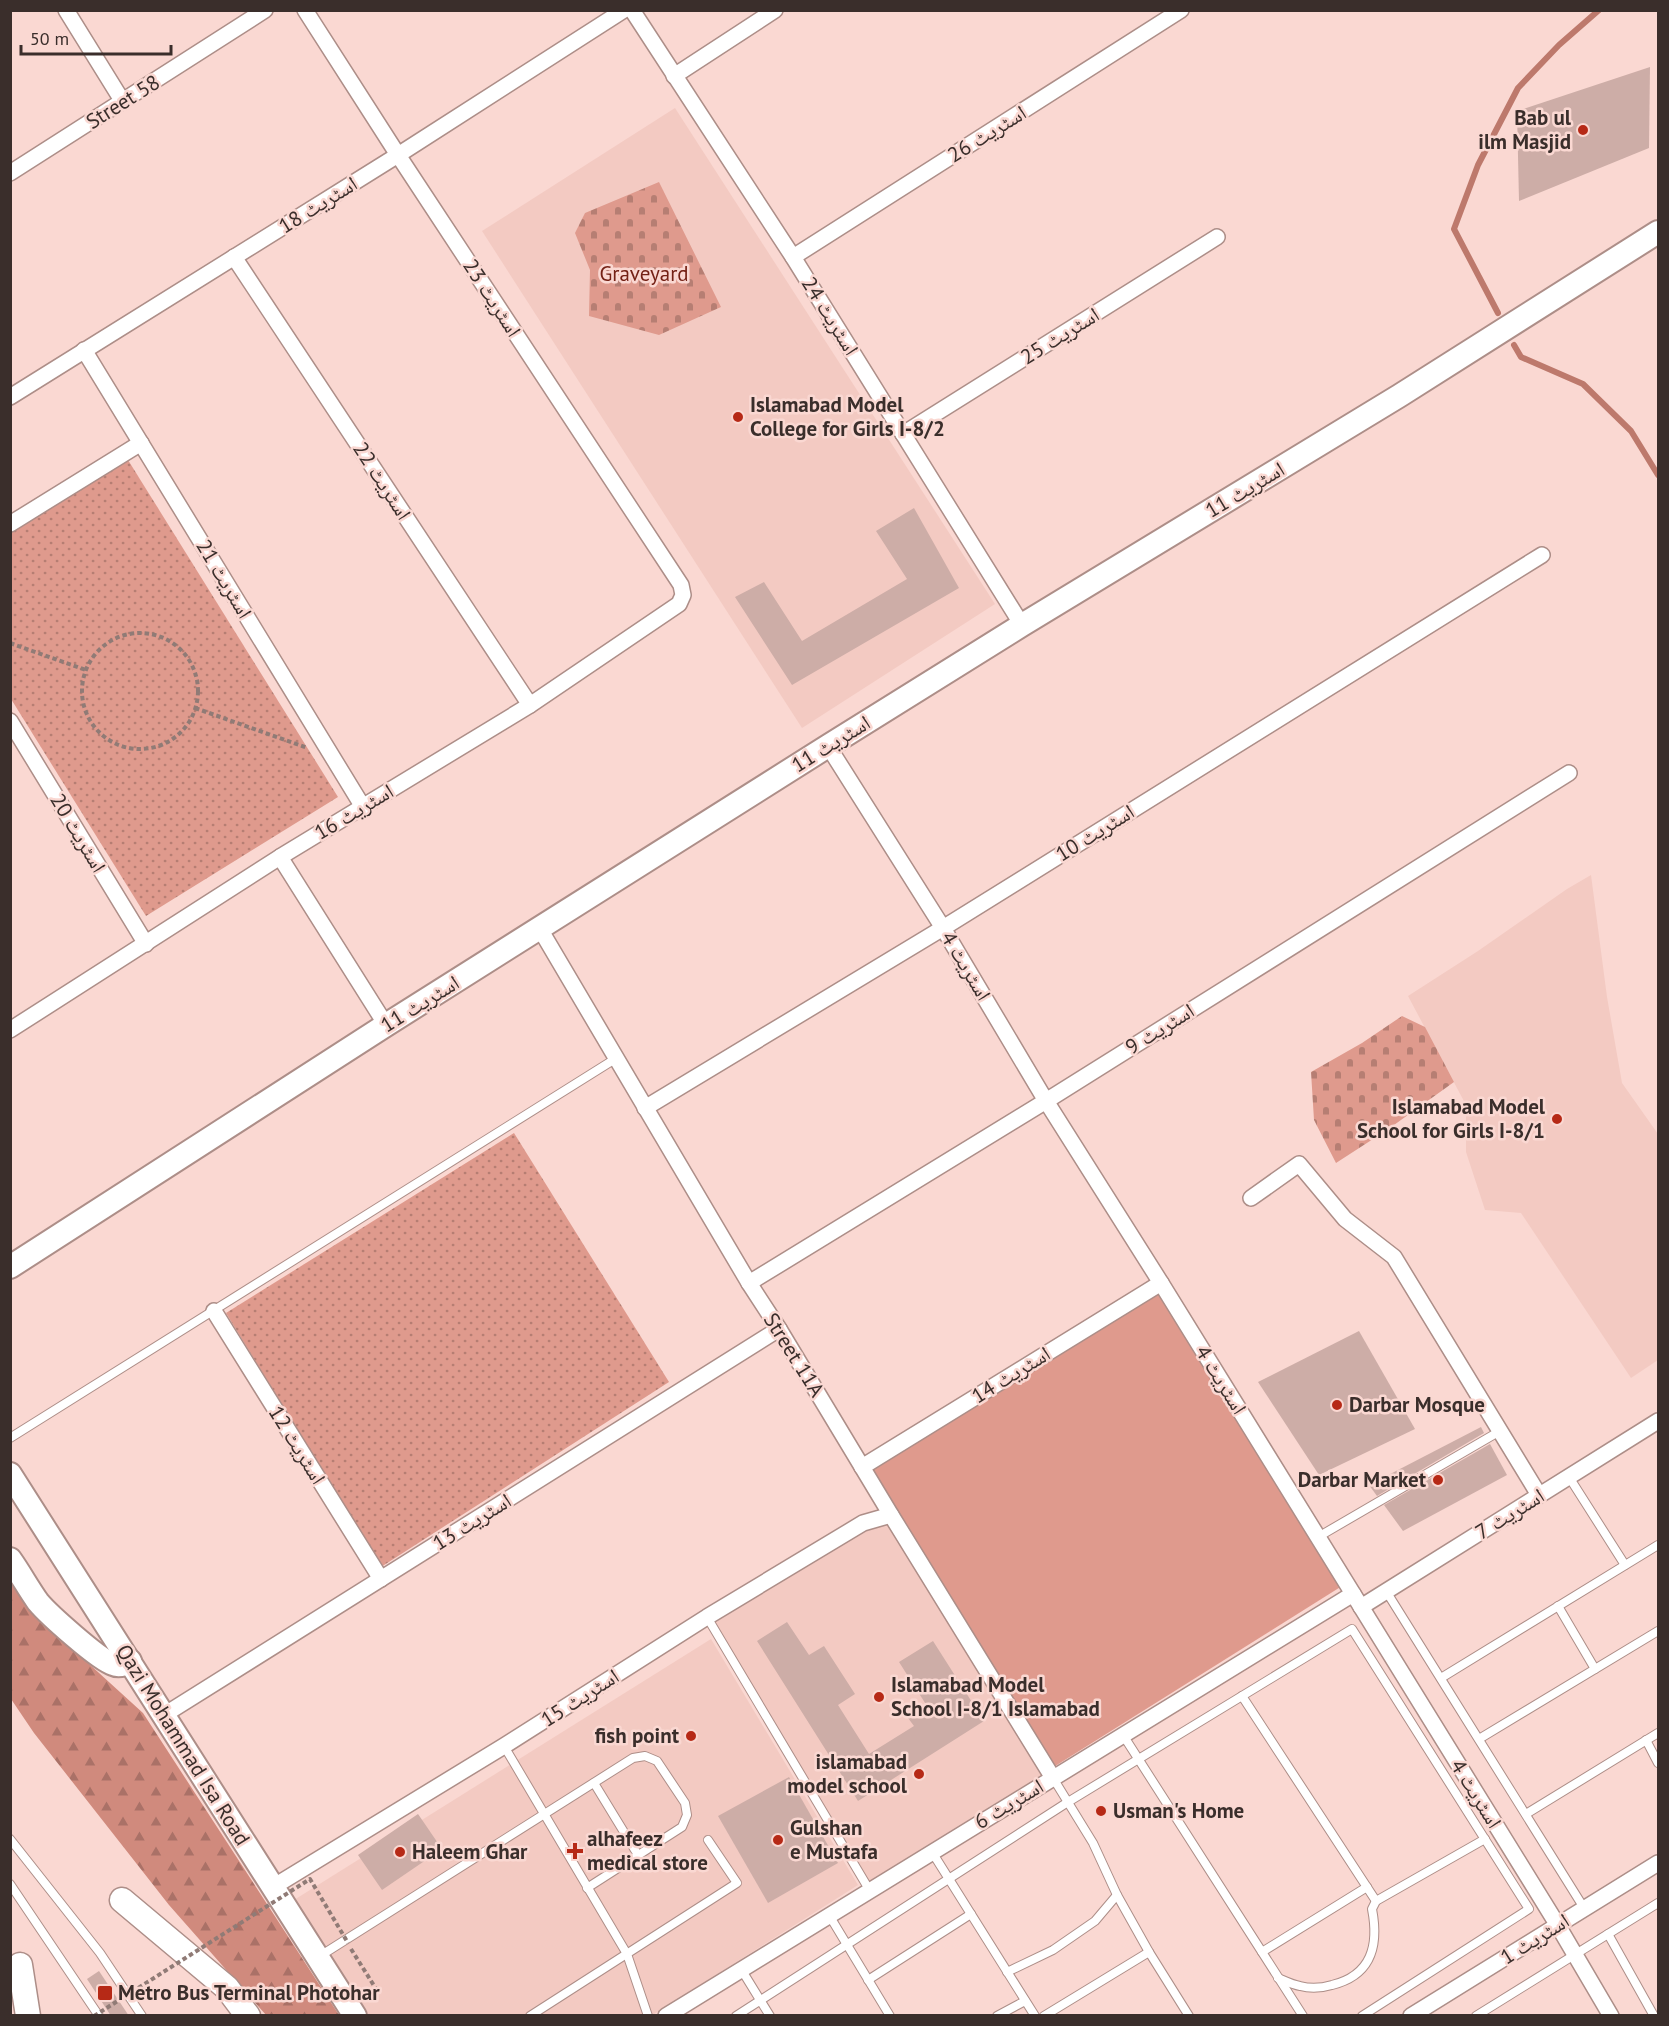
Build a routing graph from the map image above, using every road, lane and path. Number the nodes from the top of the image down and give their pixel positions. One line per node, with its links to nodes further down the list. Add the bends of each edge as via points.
1 (66, 10): 9 (street)
2 (265, 10): 9 (street, Street 58)
3 (305, 10): 10 (street, اسٹریٹ 23)
4 (624, 10): 10 (street, اسٹریٹ 18)
5 (632, 10): 8 (street, اسٹریٹ 24)
6 (775, 10): 8 (street)
7 (1181, 10): 15 (street, اسٹریٹ 26)
8 (674, 76): 15 (street, اسٹریٹ 24)
9 (123, 102): 11 (street, Street 58)
10 (398, 156): 14 (street, اسٹریٹ 18); 22 (street, اسٹریٹ 23)
11 (10, 173)
12 (1659, 232): 23 (street, اسٹریٹ 11)
13 (1217, 237): 18 (street, اسٹریٹ 25)
14 (234, 257): 16 (street, اسٹریٹ 18); 26 (street, اسٹریٹ 22)
15 (793, 257): 18 (street, اسٹریٹ 24)
16 (84, 351): 17 (street, اسٹریٹ 18); 19 (street, اسٹریٹ 21)
17 (10, 397)
18 (903, 434): 23 (street, اسٹریٹ 24)
19 (141, 443): 20 (street); 30 (street, اسٹریٹ 21)
20 (10, 524)
21 (1542, 555): 35 (street, اسٹریٹ 10)
22 (681, 585): 26 (street, اسٹریٹ 16, via 684,595 679,604)
23 (1022, 626): 29 (street, اسٹریٹ 11)
24 (10, 643): 25 (path)
25 (86, 670): 27 (path, via 95,653 128,634 147,633 166,639 182,650 193,666 198,684); 27 (path, via 82,689 92,725 123,746 142,749 161,745 177,736)
26 (530, 705): 32 (street, اسٹریٹ 16)
27 (195, 708): 30 (path)
28 (10, 721): 36 (street, اسٹریٹ 20)
29 (828, 746): 34 (street, اسٹریٹ 11); 35 (street, اسٹریٹ 4)
30 (332, 757): 32 (street, اسٹریٹ 21)
31 (1569, 773): 40 (street, اسٹریٹ 9)
32 (363, 807): 33 (street, اسٹریٹ 16)
33 (280, 857): 36 (street, اسٹریٹ 16); 37 (street)
34 (540, 928): 37 (street, اسٹریٹ 11); 39 (street, Street 11A)
35 (943, 928): 40 (street, اسٹریٹ 4); 41 (street, اسٹریٹ 10)
36 (146, 944): 38 (street, اسٹریٹ 16)
37 (386, 1025): 43 (street, اسٹریٹ 11)
38 (10, 1030)
39 (615, 1059): 41 (street, Street 11A); 46 (lane)
40 (1046, 1101): 44 (street, اسٹریٹ 9); 45 (street, اسٹریٹ 4)
41 (645, 1108): 44 (street, Street 11A)
42 (1251, 1198): 49 (street, via 1299,1164 1345,1219 1394,1257)
43 (10, 1267)
44 (749, 1283): 47 (street, Street 11A)
45 (1161, 1283): 51 (street, اسٹریٹ 14); 56 (street, اسٹریٹ 4)
46 (214, 1311): 50 (lane); 60 (street, اسٹریٹ 12)
47 (779, 1329): 51 (street, Street 11A); 60 (street, اسٹریٹ 13)
48 (1659, 1421): 53 (street, اسٹریٹ 7)
49 (1500, 1431): 54 (street); 56 (lane)
50 (10, 1438)
51 (862, 1467): 55 (street, Street 11A)
52 (10, 1474): 67 (street, Qazi Mohammad Isa Road)
53 (1569, 1477): 54 (street, اسٹریٹ 7); 59 (lane)
54 (1539, 1495): 61 (street, اسٹریٹ 7)
55 (891, 1515): 65 (street, اسٹریٹ 15, via 863,1523); 79 (street, Street 11A)
56 (1318, 1537): 62 (street, اسٹریٹ 4)
57 (1659, 1545): 59 (lane)
58 (10, 1559): 67 (street, via 39,1602 80,1639 109,1663 124,1665)
59 (1625, 1565): 63 (lane)
60 (381, 1579): 71 (street, اسٹریٹ 13)
61 (1386, 1591): 64 (street, اسٹریٹ 7); 69 (lane)
62 (1353, 1594): 64 (street, اسٹریٹ 4); 73 (street, اسٹریٹ 6)
63 (1558, 1606): 68 (lane); 69 (lane)
64 (1361, 1607): 103 (street, اسٹریٹ 4)
65 (707, 1617): 76 (street, اسٹریٹ 15); 95 (lane)
66 (1659, 1631): 68 (lane)
67 (130, 1661): 71 (street, Qazi Mohammad Isa Road)
68 (1595, 1669): 74 (lane)
69 (1441, 1678): 74 (lane)
70 (1242, 1696): 77 (lane); 85 (lane, via 1352,1629); 93 (lane)
71 (164, 1714): 92 (street, Qazi Mohammad Isa Road)
72 (1659, 1732): 75 (lane)
73 (1123, 1735): 77 (lane); 79 (street, اسٹریٹ 6)
74 (1479, 1739): 83 (lane)
75 (1646, 1740): 78 (lane); 83 (lane)
76 (504, 1746): 82 (lane); 92 (street, اسٹریٹ 15)
77 (1139, 1760): 81 (lane); 107 (lane)
78 (1659, 1762)
79 (1053, 1778): 81 (lane); 87 (street, اسٹریٹ 6)
80 (594, 1783): 82 (lane); 88 (lane); 88 (lane, via 633,1758 645,1756 657,1761 685,1803 687,1815 682,1827)
81 (1068, 1802): 90 (lane); 96 (lane, via 1093,1843)
82 (545, 1814): 94 (lane); 110 (lane)
83 (1526, 1814): 100 (lane)
84 (10, 1839): 122 (lane, via 100,1953)
85 (1485, 1839): 98 (lane); 136 (lane, via 1529,1909)
86 (708, 1840): 108 (lane, via 737,1883)
87 (932, 1851): 90 (lane); 95 (street, اسٹریٹ 6)
88 (638, 1855): 94 (lane)
89 (1659, 1863): 100 (street, اسٹریٹ 1)
90 (950, 1880): 101 (lane); 105 (lane)
91 (10, 1884): 121 (lane)
92 (273, 1887): 110 (street, Qazi Mohammad Isa Road)
93 (1367, 1887): 98 (lane); 107 (lane)
94 (587, 1888): 108 (lane)
95 (870, 1891): 102 (street, اسٹریٹ 6)
96 (1117, 1895): 106 (lane); 113 (lane, via 1095,1922 1053,1950)
97 (122, 1900): 123 (main road, via 227,1988)
98 (1376, 1900): 114 (lane, via 1371,1909 1376,1928 1371,1955 1365,1967 1352,1978 1321,1988 1298,1986)
99 (1659, 1902): 104 (lane)
100 (1584, 1908): 103 (street, اسٹریٹ 1)
101 (971, 1914): 113 (lane); 115 (lane)
102 (829, 1916): 105 (lane); 112 (street, اسٹریٹ 6)
103 (1557, 1924): 109 (street, اسٹریٹ 4); 137 (street, اسٹریٹ 1)
104 (1608, 1934): 109 (lane); 140 (lane)
105 (847, 1945): 115 (lane); 117 (lane)
106 (1149, 1952): 133 (lane); 134 (lane)
107 (1262, 1952): 114 (lane)
108 (627, 1954): 125 (lane); 126 (lane)
109 (1575, 1955): 138 (lane); 139 (street, اسٹریٹ 4)
110 (317, 1958): 124 (street, Qazi Mohammad Isa Road)
111 (20, 1965): 119 (main road)
112 (741, 1969): 117 (lane); 127 (street, اسٹریٹ 6)
113 (1007, 1972): 118 (lane)
114 (1278, 1977): 135 (lane)
115 (868, 1980): 130 (lane)
116 (378, 1992): 120 (path, bridge, via 310,1879)
117 (761, 2000): 128 (lane); 129 (lane)
118 (1025, 2001): 131 (lane); 132 (lane)
119 (28, 2016)
120 (94, 2016)
121 (99, 2016)
122 (142, 2016)
123 (248, 2016)
124 (355, 2016)
125 (530, 2016)
126 (648, 2016)
127 (666, 2016)
128 (736, 2016)
129 (770, 2016)
130 (890, 2016)
131 (997, 2016)
132 (1035, 2016)
133 (1044, 2016)
134 (1189, 2016)
135 (1303, 2016)
136 (1362, 2016)
137 (1412, 2016)
138 (1476, 2016)
139 (1611, 2016)
140 (1654, 2016)

